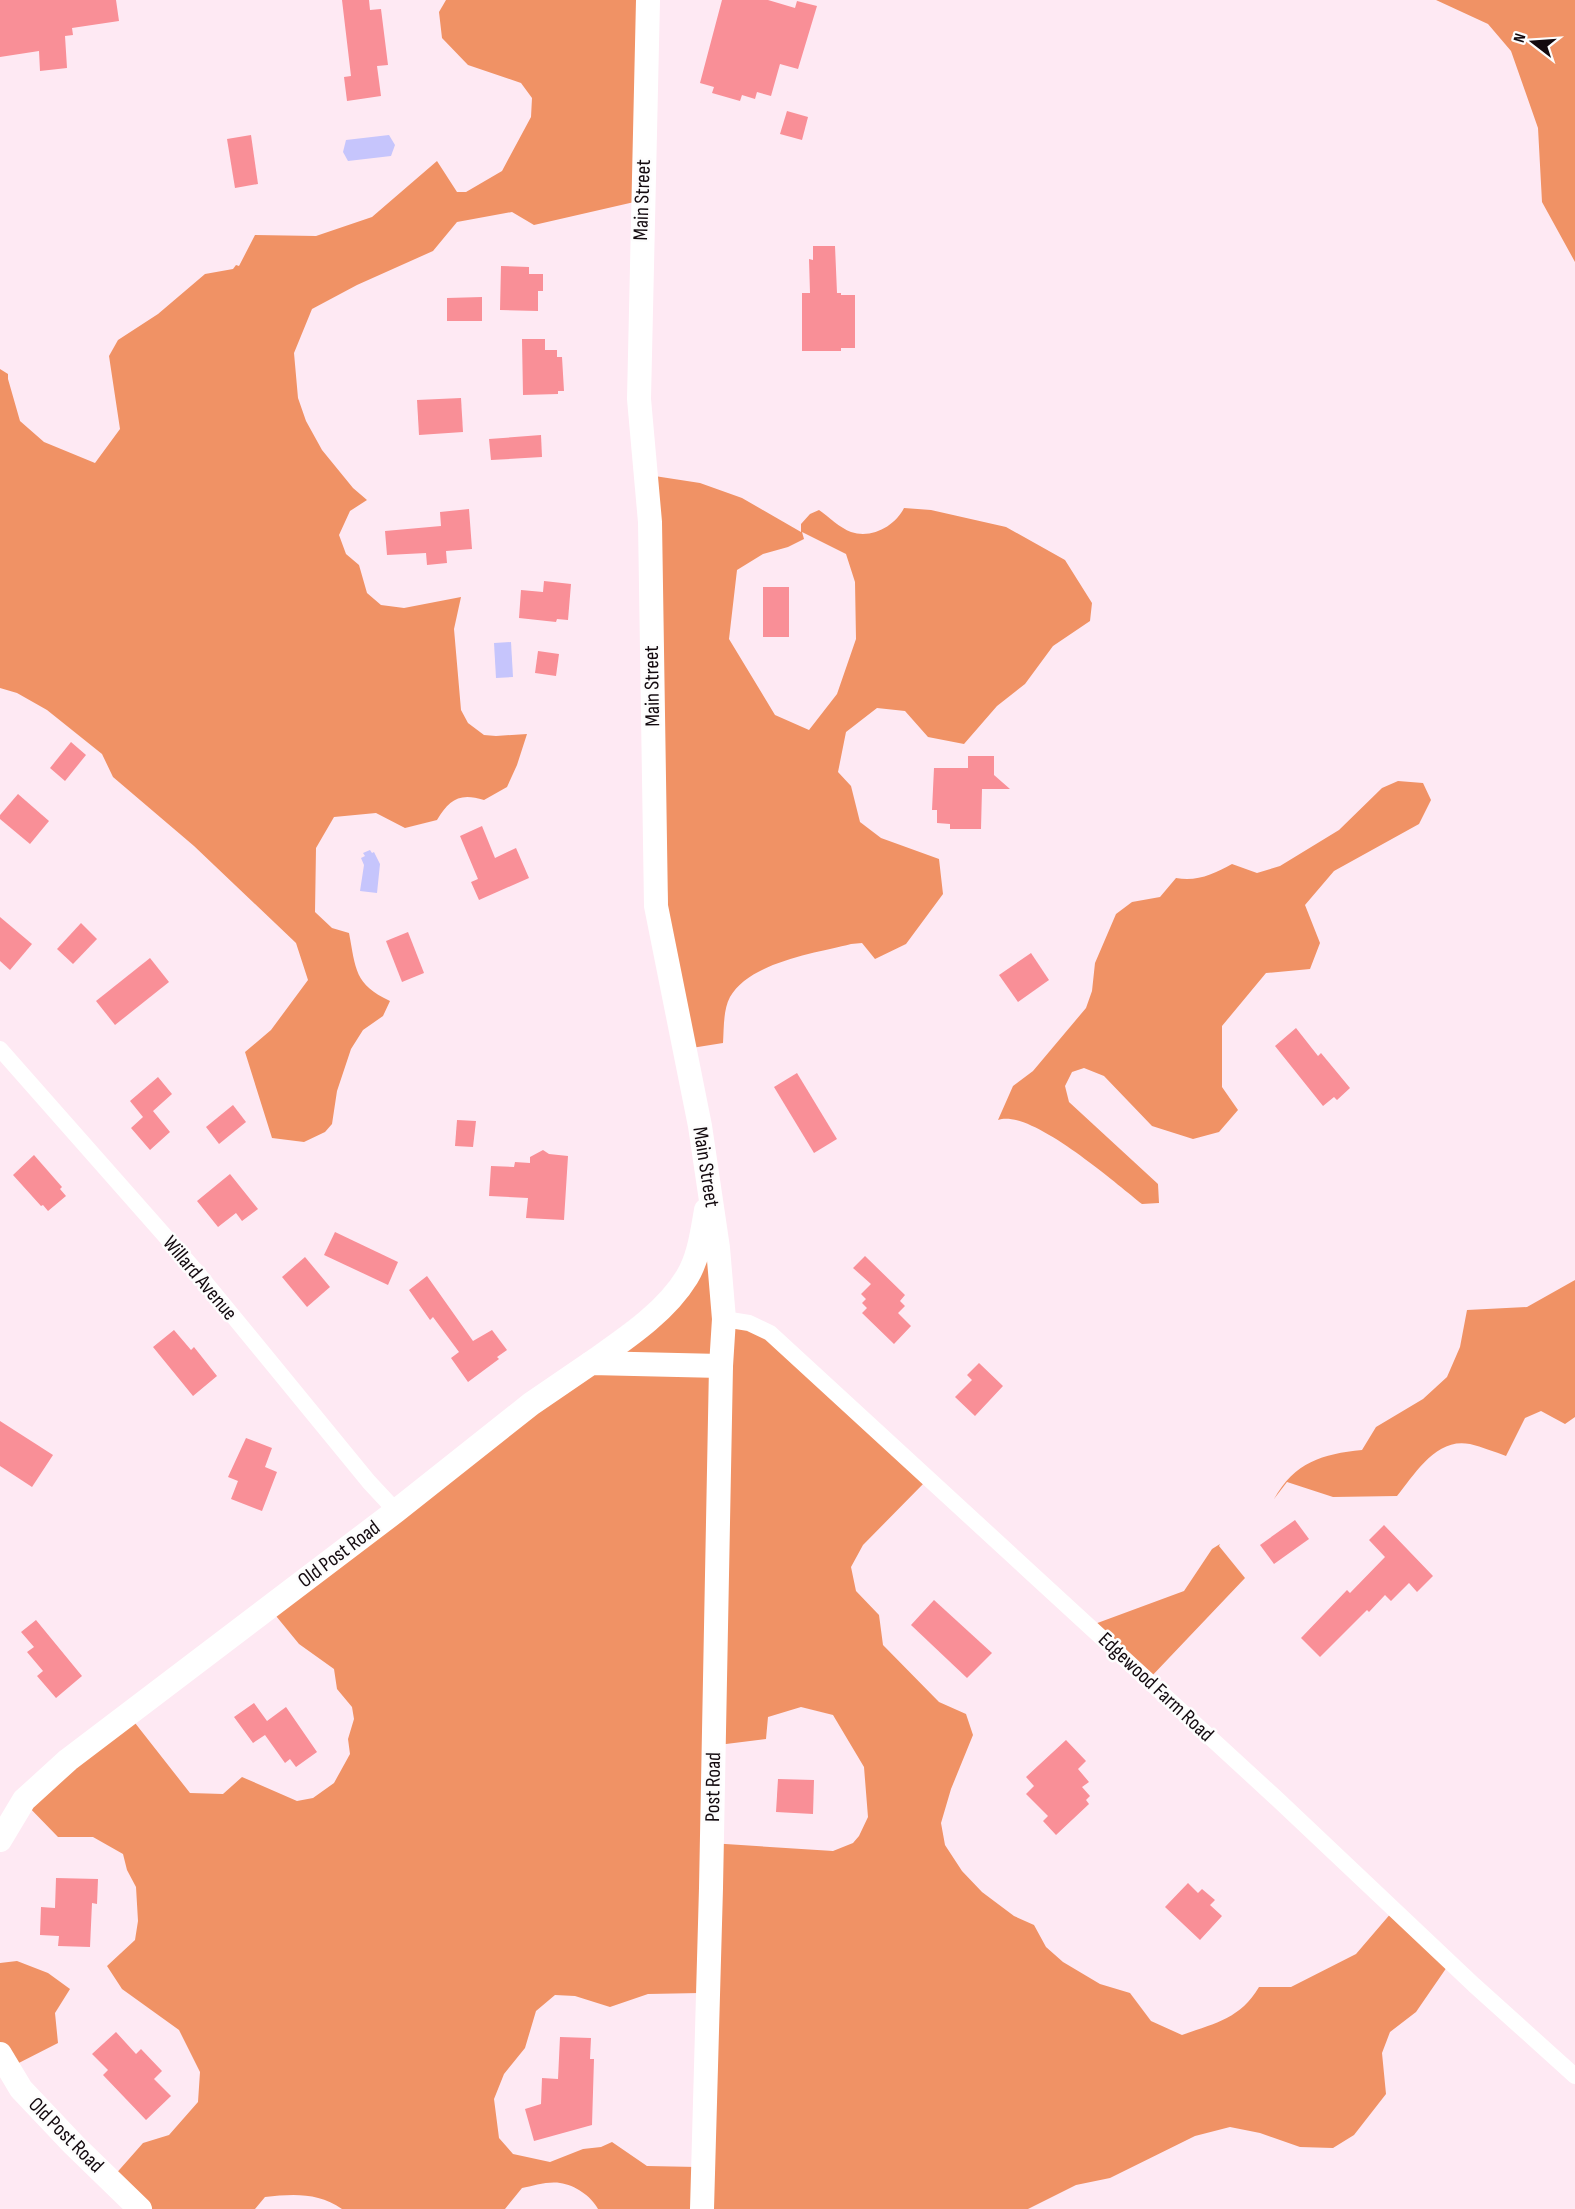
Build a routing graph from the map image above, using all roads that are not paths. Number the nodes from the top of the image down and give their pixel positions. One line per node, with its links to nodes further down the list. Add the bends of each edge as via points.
1 (648, 0): 3 (main road, Main Street, via 639,399 650,522 656,906)
2 (0, 1050): 7 (street, Willard Avenue, via 196,1271)
3 (709, 1190): 4 (main road, Main Street); 5 (main road, Old Post Road, via 699,1247 688,1276 666,1304)
4 (724, 1319): 6 (main road, Main Street); 10 (street, Edgewood Farm Road, via 749,1323 770,1333)
5 (591, 1363): 6 (main road); 7 (main road, Old Post Road, via 531,1404)
6 (721, 1366): 12 (main road, Post Road)
7 (396, 1511): 8 (main road, Old Post Road, via 68,1760 24,1800)
8 (1, 1838)
9 (0, 2055): 11 (main road, Old Post Road, via 21,2089)
10 (1575, 2076)
11 (140, 2209)
12 (702, 2209)

